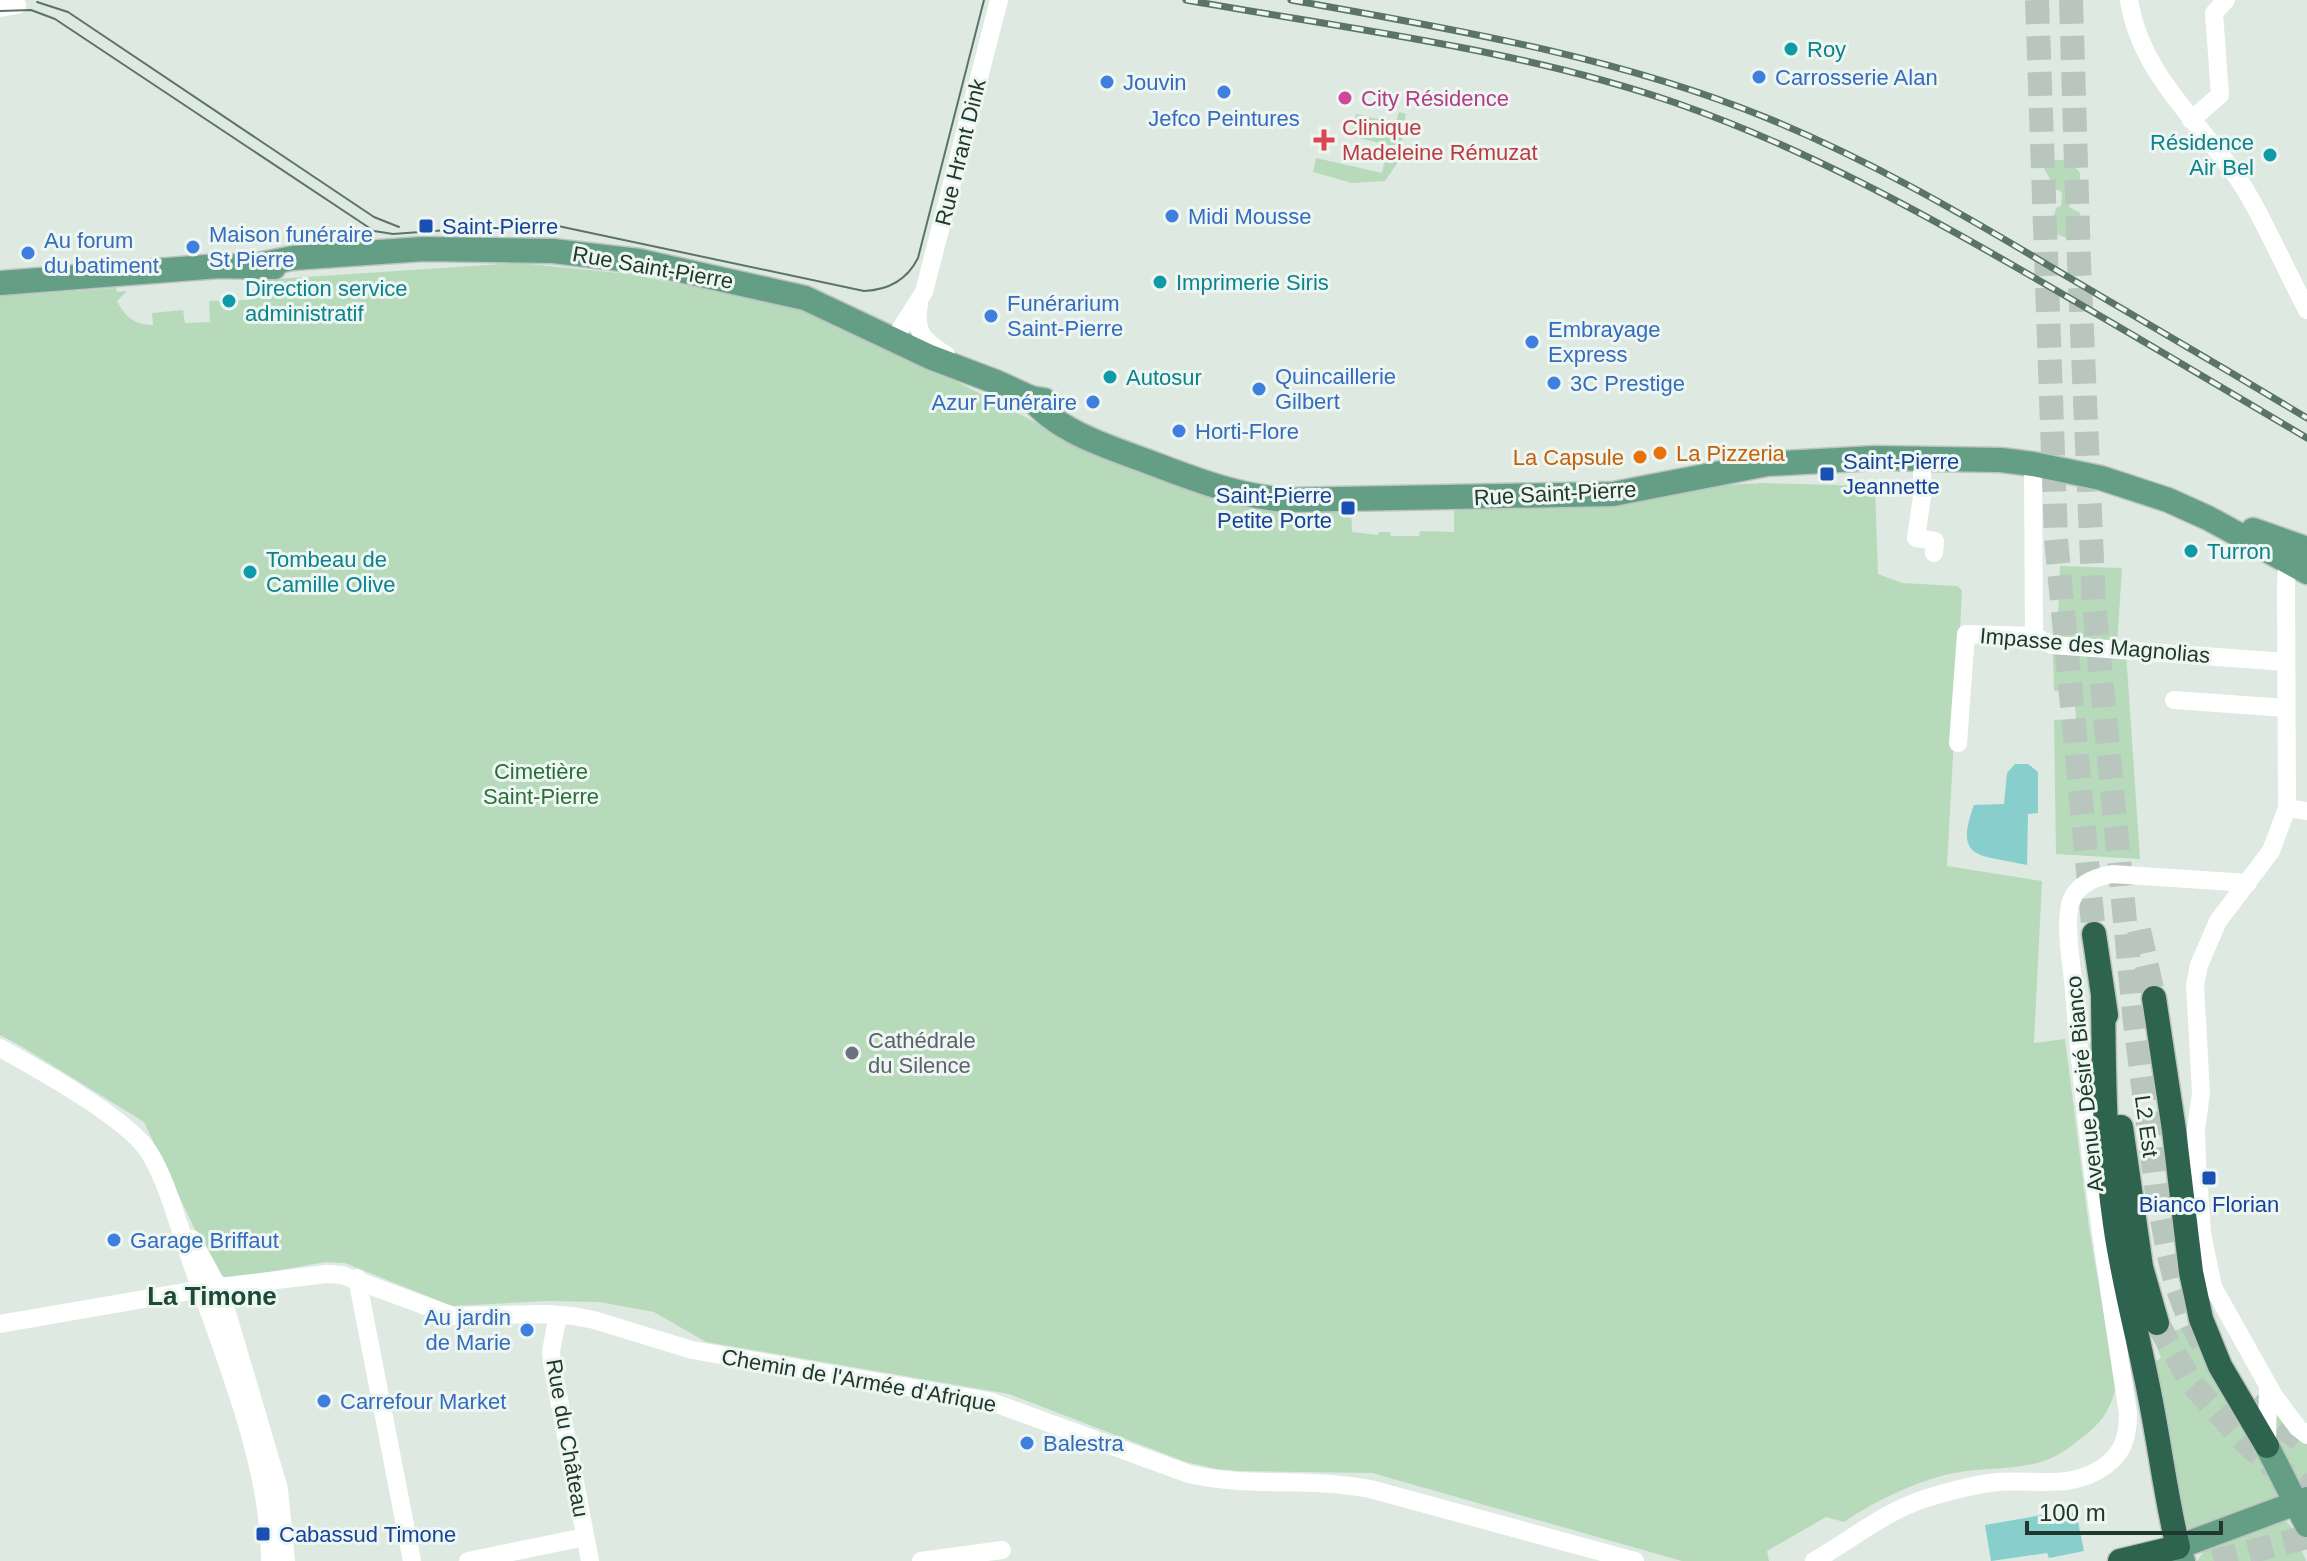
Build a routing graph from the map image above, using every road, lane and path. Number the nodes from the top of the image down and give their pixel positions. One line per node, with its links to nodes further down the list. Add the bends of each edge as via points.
1 (999, 0): 6 (street, Rue Hrant Dink)
2 (2129, 0): 4 (street, via 2140,44)
3 (2226, 0): 4 (street, via 2214,13 2220,95)
4 (2191, 120): 7 (street, via 2248,194)
5 (0, 283): 8 (main road, Rue Saint-Pierre, via 423,249 540,250 639,261 775,290)
6 (919, 303): 8 (street, Rue Hrant Dink); 9 (street, Rue Hrant Dink, via 922,338)
7 (2307, 310)
8 (897, 334): 9 (main road, Rue Saint-Pierre, via 930,357)
9 (961, 368): 10 (main road, Rue Saint-Pierre, via 1031,398 1043,414 1117,452 1232,492 1286,500 1613,494 1767,464)
10 (1922, 458): 11 (main road, Rue Saint-Pierre); 12 (street, via 1910,537 1935,541)
11 (2033, 464): 13 (main road, Rue Saint-Pierre, via 2123,484); 14 (street)
12 (1934, 553)
13 (2302, 559): 15 (street)
14 (2034, 636): 15 (street, Impasse des Magnolias, via 2052,645); 18 (street, Impasse des Magnolias, via 1966,634)
15 (2286, 662): 17 (street)
16 (2174, 700): 17 (street)
17 (2286, 708): 19 (street)
18 (1958, 743)
19 (2287, 808): 20 (street); 21 (street, via 2271,851)
20 (2307, 811)
21 (2248, 883): 31 (street, via 2218,921 2195,985 2201,1093 2197,1162 2202,1233 2213,1287); 46 (street, Avenue Désiré Bianco, via 2112,874 2080,887 2071,900 2077,1033 2096,1208 2128,1413 2128,1435 2121,1450 2094,1474 2077,1481 1998,1482 1921,1500)
22 (2094, 934): 24 (highway, L2 Est)
23 (2154, 998): 33 (highway, via 2201,1319 2220,1366)
24 (2103, 999): 29 (highway, L2 Est, via 2141,1267); 38 (highway, via 2112,1205)
25 (0, 1048): 27 (street, via 116,1120 146,1149)
26 (357, 1278): 27 (street, Chemin de l'Armée d'Afrique, via 327,1274); 28 (street, Chemin de l'Armée d'Afrique, via 453,1316); 41 (street)
27 (210, 1288): 30 (street, Chemin de l'Armée d'Afrique); 34 (street)
28 (558, 1315): 36 (street, Rue du Château, via 552,1363); 45 (street, Chemin de l'Armée d'Afrique, via 594,1320 692,1350 989,1401 1189,1474 1216,1480 1356,1486)
29 (2157, 1323)
30 (0, 1324)
31 (2268, 1383): 32 (street); 33 (street)
32 (2307, 1435)
33 (2267, 1446): 35 (main road)
34 (261, 1452): 39 (street); 40 (street, via 282,1506)
35 (2304, 1509): 38 (main road)
36 (585, 1537): 42 (street); 43 (street, Rue du Château)
37 (1002, 1550): 44 (street)
38 (2180, 1554): 47 (highway)
39 (270, 1561)
40 (286, 1561)
41 (412, 1561)
42 (468, 1561)
43 (590, 1561)
44 (921, 1561)
45 (1635, 1561)
46 (1814, 1561)
47 (2120, 1561)

